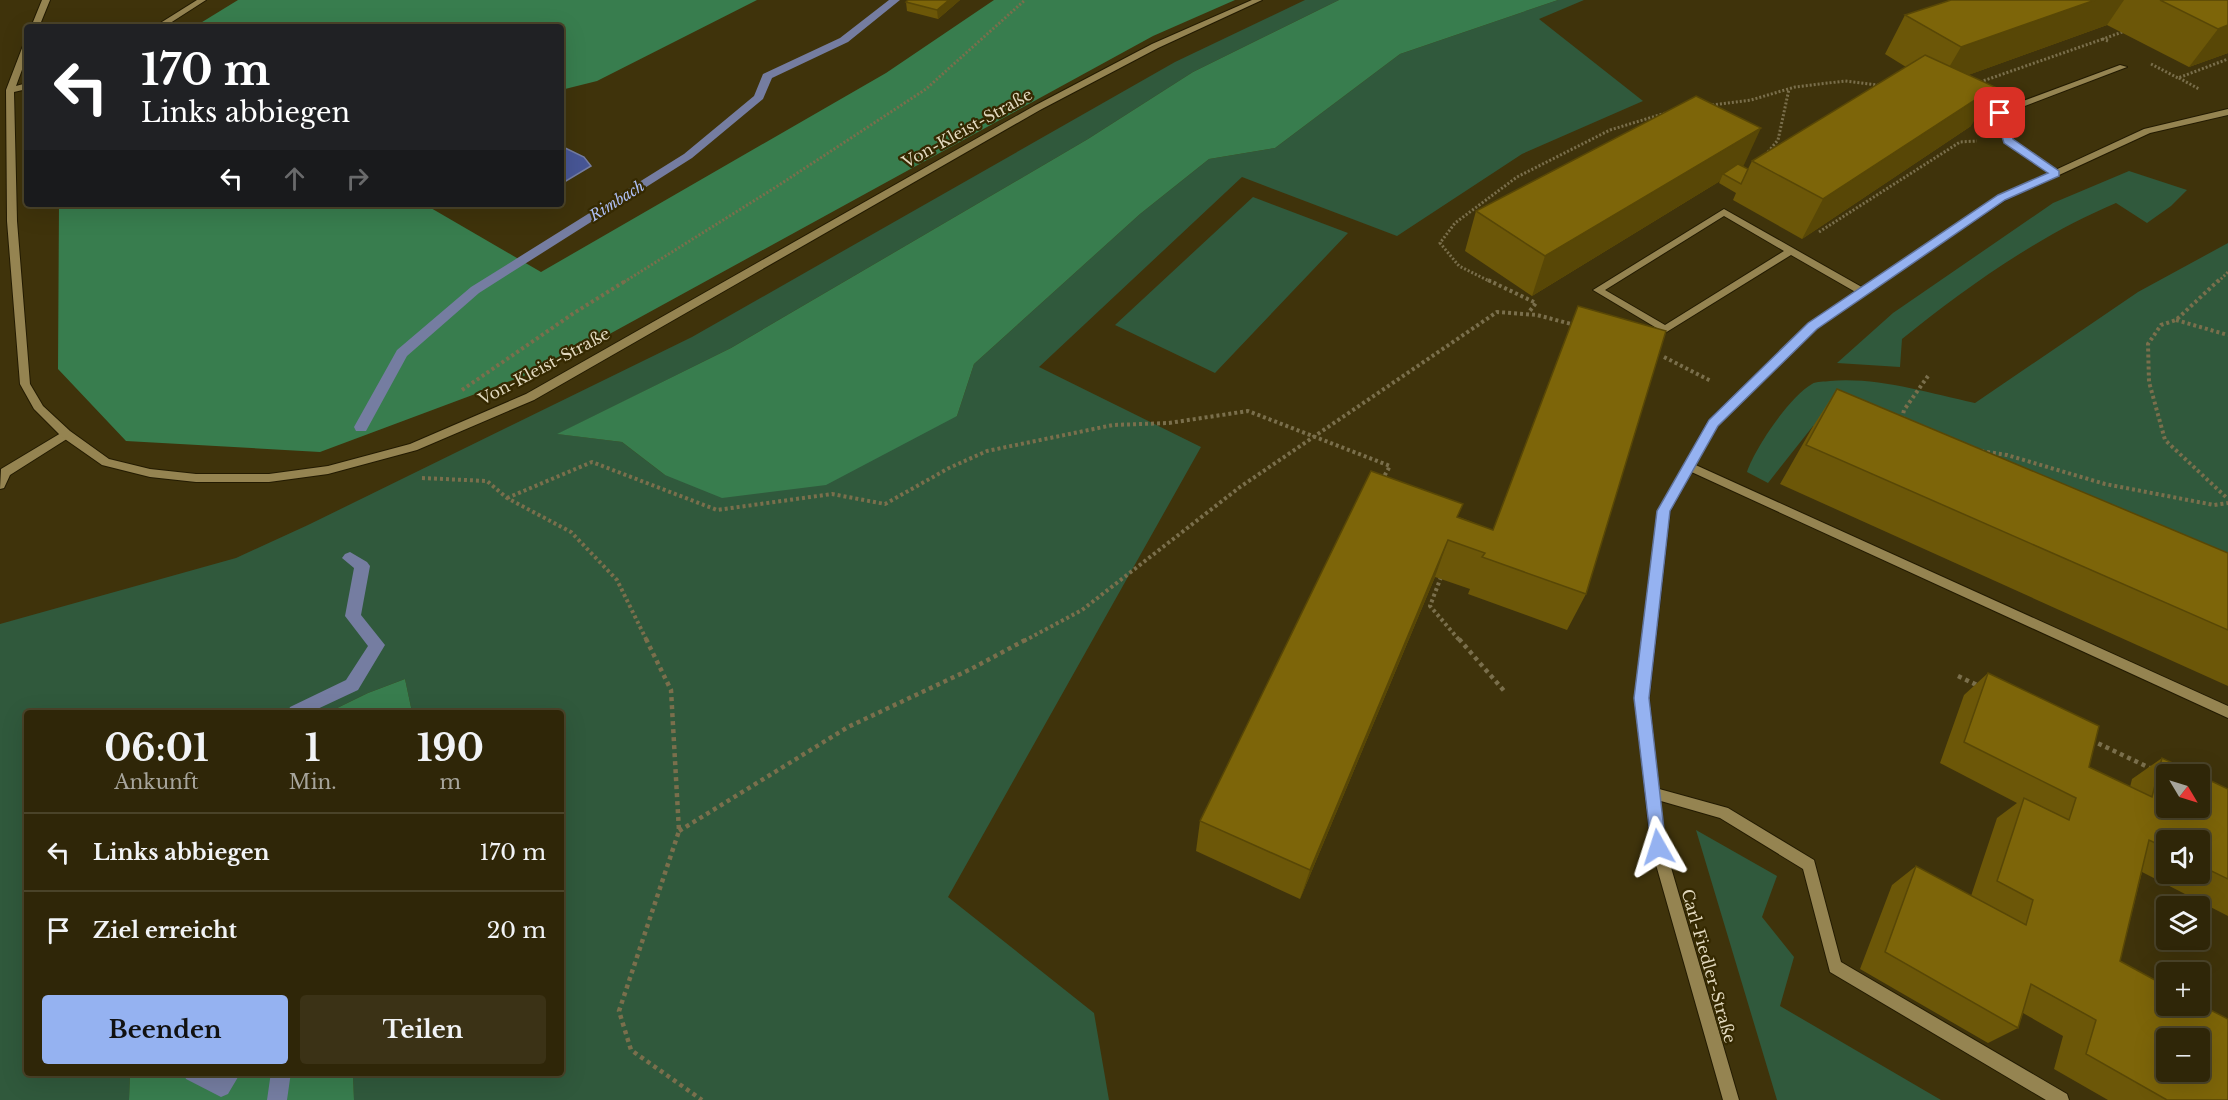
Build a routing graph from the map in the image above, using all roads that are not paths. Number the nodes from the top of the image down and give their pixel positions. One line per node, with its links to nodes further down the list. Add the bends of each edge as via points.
1 (46, 0): 4 (street)
2 (202, 0): 5 (street)
3 (1258, 0): 14 (street, Von-Kleist-Straße, via 1155,46 1047,102 530,397 393,453 328,470 269,478 196,478 150,474 106,462)
4 (36, 24)
5 (163, 24)
6 (24, 53): 9 (street)
7 (2123, 67): 11 (street, via 2000,113 2008,141)
8 (24, 87): 9 (street)
9 (10, 90): 14 (street, Von-Kleist-Straße, via 12,221 25,384 39,409)
10 (2228, 112): 11 (street, Carl-Fiedler-Straße, via 2147,131)
11 (2055, 173): 13 (street, Carl-Fiedler-Straße, via 2002,198)
12 (1790, 251): 12 (street, via 1665,330 1598,290 1724,213); 13 (street)
13 (1863, 292): 15 (street, Carl-Fiedler-Straße, via 1812,326 1713,423)
14 (66, 434): 16 (street, via 5,472)
15 (1689, 466): 17 (street); 18 (street, Carl-Fiedler-Straße, via 1664,511 1647,639 1642,698)
16 (0, 485)
17 (2228, 712)
18 (1652, 793): 19 (street, Carl-Fiedler-Straße, via 1658,847); 20 (street, via 1724,813 1809,866 1835,967)
19 (1731, 1100)
20 (2061, 1100)

